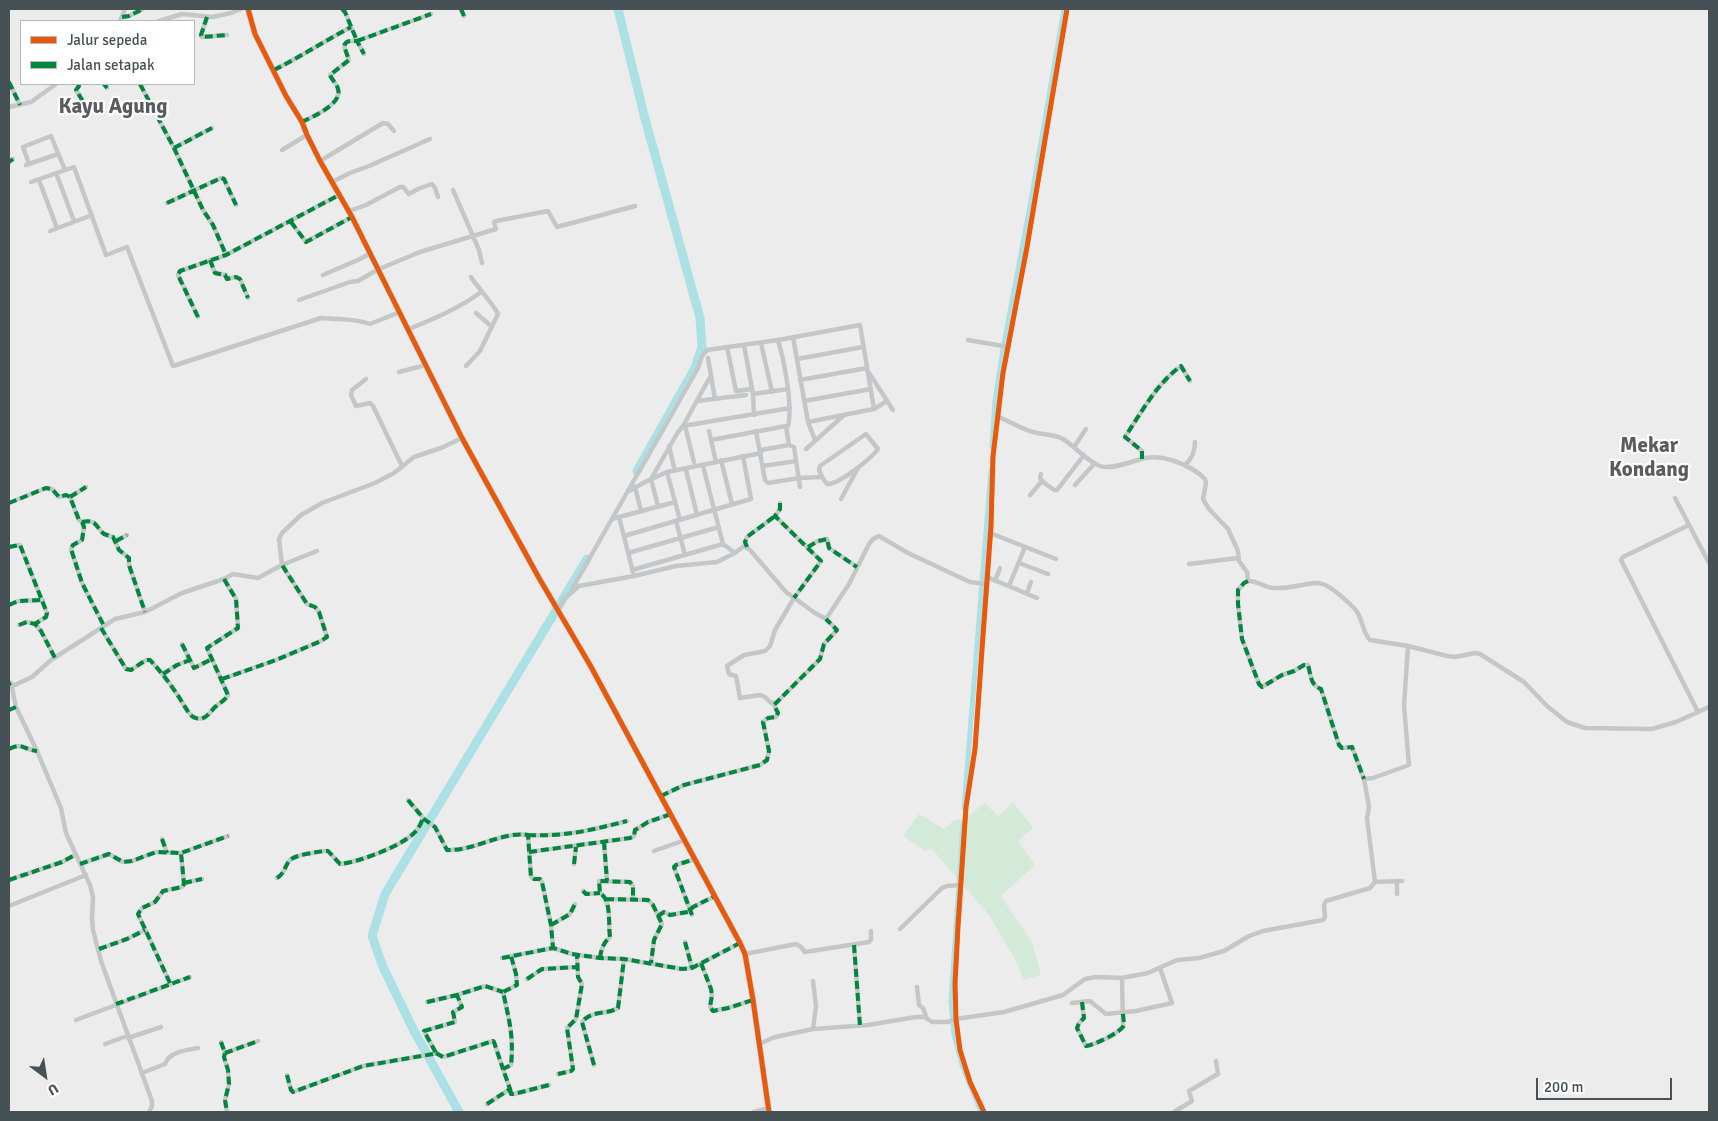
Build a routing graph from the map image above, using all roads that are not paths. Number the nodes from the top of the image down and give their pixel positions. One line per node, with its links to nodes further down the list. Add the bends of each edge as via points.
1 (125, 9): 11 (street)
2 (143, 9): 11 (street)
3 (241, 9): 10 (street)
4 (248, 9): 17 (street, via 255,34)
5 (342, 9): 13 (street)
6 (461, 9): 9 (street)
7 (1067, 9): 75 (street)
8 (431, 14): 15 (street)
9 (464, 16)
10 (207, 17): 12 (street, via 179,14); 14 (street, via 202,37)
11 (121, 19)
12 (163, 20)
13 (351, 26): 15 (street); 17 (street)
14 (226, 35)
15 (357, 41): 16 (street); 25 (street, via 344,44 349,60 330,74 339,95 325,110)
16 (364, 54)
17 (274, 70): 25 (street)
18 (9, 82): 22 (street)
19 (55, 85): 22 (street, via 31,102)
20 (78, 85): 24 (street, via 76,90)
21 (141, 85): 30 (street)
22 (20, 105): 23 (street)
23 (9, 107)
24 (87, 108)
25 (302, 122): 28 (street)
26 (212, 128): 30 (street)
27 (394, 131): 33 (street, via 383,123)
28 (307, 136): 31 (street); 33 (street)
29 (430, 139): 38 (street)
30 (174, 148): 39 (street)
31 (282, 150)
32 (58, 154): 32 (street, via 51,136 23,147 28,165); 34 (street)
33 (320, 161): 38 (street)
34 (65, 170): 35 (street); 47 (street, via 74,167)
35 (56, 173): 36 (street); 48 (street)
36 (39, 180): 37 (street); 50 (street)
37 (31, 182)
38 (332, 182): 41 (street)
39 (194, 190): 43 (street); 44 (street, via 224,179); 54 (street)
40 (453, 190): 52 (street)
41 (339, 195): 46 (street); 49 (street)
42 (438, 197): 46 (street, via 432,184 409,194 403,187)
43 (167, 203)
44 (236, 205)
45 (635, 206): 52 (street, via 557,227 549,211 539,212 496,220 495,231)
46 (351, 214): 49 (street, via 306,242); 53 (street)
47 (92, 215): 48 (street); 63 (street, via 106,255 127,247 173,366 321,318 370,324)
48 (74, 221): 50 (street)
49 (291, 222): 54 (street)
50 (57, 228): 51 (street)
51 (50, 231)
52 (473, 236): 56 (street); 57 (street)
53 (371, 253): 57 (street); 58 (street)
54 (226, 255): 55 (street)
55 (210, 260): 61 (street, via 215,273 225,275 227,279 240,279); 65 (street, via 179,274)
56 (482, 263)
57 (379, 269): 62 (street, via 358,281); 63 (street)
58 (323, 275)
59 (471, 277): 60 (street)
60 (481, 292): 66 (street, via 498,312); 67 (street, via 466,303)
61 (248, 298)
62 (299, 300)
63 (400, 312): 67 (street)
64 (476, 313): 66 (street)
65 (198, 317)
66 (491, 326): 79 (street, via 480,351)
67 (408, 329): 78 (street)
68 (793, 337): 69 (street); 74 (street, via 860,325); 77 (street)
69 (778, 340): 71 (street); 87 (street)
70 (968, 340): 75 (street)
71 (761, 343): 72 (street); 89 (street)
72 (744, 345): 73 (street); 86 (street)
73 (727, 347): 86 (street, via 736,391); 141 (street, via 705,352)
74 (863, 347): 77 (street); 80 (street)
75 (1007, 347): 101 (street)
76 (708, 358): 82 (street)
77 (797, 359): 84 (street)
78 (426, 365): 81 (street); 108 (street)
79 (466, 366)
80 (867, 370): 84 (street); 88 (street); 95 (street)
81 (399, 372)
82 (710, 377): 92 (street); 93 (street)
83 (366, 379): 125 (street, via 352,390 353,401 356,406 370,403 373,406)
84 (800, 380): 94 (street)
85 (1190, 381): 119 (street, via 1180,366 1158,388 1125,437 1142,451)
86 (752, 388): 90 (street)
87 (788, 389): 89 (street); 96 (street)
88 (871, 389): 94 (street); 97 (street)
89 (772, 392): 90 (street)
90 (753, 394): 99 (street)
91 (746, 395): 92 (street)
92 (715, 399): 93 (street)
93 (697, 401): 103 (street)
94 (804, 401): 102 (street)
95 (887, 401): 97 (street); 98 (street)
96 (790, 408): 99 (street); 104 (street)
97 (874, 409): 100 (street)
98 (893, 410)
99 (754, 414): 103 (street)
100 (844, 415): 102 (street); 110 (street)
101 (998, 417): 114 (street, via 1033,432 1058,437); 161 (street)
102 (808, 422): 110 (street)
103 (684, 426): 113 (street); 122 (street)
104 (786, 426): 107 (street); 112 (street)
105 (1086, 429): 114 (street)
106 (709, 431): 109 (street)
107 (756, 431): 109 (street); 116 (street)
108 (462, 438): 125 (street, via 414,456); 199 (street)
109 (711, 440): 120 (street)
110 (816, 440): 115 (street)
111 (1196, 442): 124 (street)
112 (789, 444): 116 (street); 121 (street, via 794,446)
113 (669, 446): 129 (street); 135 (street)
114 (1074, 447): 117 (street)
115 (806, 448)
116 (761, 451): 118 (street); 127 (street)
117 (1084, 455): 123 (street); 136 (street, via 1057,490)
118 (742, 456): 120 (street); 149 (street, via 751,499)
119 (1142, 459): 123 (street, via 1106,467); 124 (street, via 1155,458)
120 (719, 461): 126 (street); 149 (street)
121 (796, 461): 127 (street); 134 (street)
122 (694, 462)
123 (1095, 463): 137 (street)
124 (1186, 465): 175 (street, via 1205,479 1203,499 1228,529)
125 (402, 466): 180 (street, via 375,483 322,503 295,521 279,539)
126 (703, 466): 130 (street); 151 (street)
127 (763, 466): 134 (street, via 768,483)
128 (858, 466): 133 (street, via 832,484 827,484); 133 (street, via 878,450 866,434 820,466); 145 (street)
129 (674, 467)
130 (686, 470): 131 (street); 153 (street)
131 (667, 472): 135 (street); 146 (street)
132 (1041, 474): 136 (street)
133 (822, 477): 134 (street)
134 (799, 478): 140 (street)
135 (651, 479): 139 (street); 150 (street)
136 (1042, 481): 142 (street)
137 (1075, 485)
138 (86, 487): 143 (street)
139 (634, 487): 141 (street); 152 (street)
140 (800, 487)
141 (628, 492): 156 (street)
142 (1030, 495)
143 (70, 497): 147 (street, via 59,497 52,489 46,488); 158 (street)
144 (1675, 498): 159 (street)
145 (841, 499)
146 (675, 502): 150 (street); 157 (street)
147 (9, 503)
148 (780, 503): 154 (street)
149 (732, 504): 151 (street)
150 (658, 506): 152 (street)
151 (714, 510): 153 (street); 160 (street)
152 (641, 511): 155 (street)
153 (697, 515): 157 (street)
154 (775, 516): 168 (street, via 747,537); 169 (street)
155 (619, 517): 156 (street); 163 (street)
156 (612, 519): 193 (street)
157 (678, 520): 163 (street); 164 (street)
158 (82, 522): 165 (street, via 89,520 97,524); 204 (street, via 82,540 71,550)
159 (1689, 525): 178 (street); 217 (street, via 1621,560)
160 (719, 527): 164 (street); 166 (street)
161 (990, 533): 170 (street); 186 (street)
162 (127, 535): 165 (street)
163 (624, 536): 172 (street)
164 (681, 538): 172 (street); 174 (street)
165 (116, 541): 200 (street, via 129,558)
166 (723, 544): 173 (street); 174 (street)
167 (9, 547): 197 (street, via 20,545)
168 (748, 547): 173 (street, via 744,546); 195 (street)
169 (808, 547): 181 (street, via 827,539 829,548); 195 (street, via 821,560)
170 (1025, 547): 176 (street); 177 (street)
171 (317, 551): 180 (street)
172 (628, 553): 183 (street)
173 (735, 553): 185 (street, via 717,562 676,566)
174 (686, 555): 183 (street)
175 (1238, 558): 179 (street); 189 (street, via 1247,572)
176 (1056, 559)
177 (1019, 563): 184 (street); 192 (street)
178 (1709, 563)
179 (1190, 564)
180 (282, 565): 187 (street, via 255,578 233,574); 211 (street, via 308,604 320,612 327,637)
181 (857, 567): 191 (street, via 869,544 879,536 970,582); 201 (street)
182 (1000, 568): 188 (street)
183 (632, 570): 185 (street)
184 (1048, 574)
185 (634, 576): 193 (street, via 579,586)
186 (987, 577): 188 (street); 191 (street)
187 (224, 579): 200 (street, via 182,593); 209 (street, via 236,599 238,628 208,646)
188 (995, 580): 192 (street)
189 (1248, 581): 206 (street, via 1258,581 1271,588 1321,584 1336,592 1355,610 1370,640); 221 (street, via 1238,590 1242,639 1260,686 1308,665 1312,684 1321,689 1339,745 1342,748 1352,747)
190 (1031, 582): 194 (street)
191 (985, 583): 248 (street, via 975,749)
192 (1009, 586): 194 (street)
193 (570, 592): 199 (street)
194 (1026, 593): 196 (street)
195 (794, 598): 201 (street); 213 (street, via 775,630 770,646 758,653 744,655 727,666 729,674 737,678 740,698 760,695 771,703)
196 (1037, 598)
197 (43, 600): 198 (street); 202 (street, via 47,616)
198 (9, 605)
199 (558, 611): 222 (street)
200 (145, 612): 204 (street)
201 (826, 619): 213 (street, via 837,630 824,644 820,659)
202 (35, 624): 203 (street, via 27,622); 207 (street)
203 (20, 626)
204 (102, 627): 207 (street); 210 (street, via 126,669 131,670 148,660)
205 (182, 644): 208 (street)
206 (1408, 646): 217 (street, via 1447,656 1476,653 1484,656 1524,682 1567,722 1585,728 1652,730); 221 (street, via 1404,706 1409,765)
207 (55, 658): 212 (street, via 32,677 15,685)
208 (190, 660): 209 (street, via 195,668); 210 (street)
209 (212, 660): 211 (street)
210 (163, 674): 211 (street, via 191,716 198,719 209,716 228,697)
211 (222, 679)
212 (10, 683): 215 (street)
213 (777, 702): 222 (street, via 774,707 778,715 763,722 769,754 764,764 684,785)
214 (1708, 707): 217 (street); 218 (street)
215 (16, 708): 216 (street); 220 (street)
216 (9, 710)
217 (1698, 712)
218 (1709, 713)
219 (9, 749): 220 (street, via 21,746)
220 (37, 750): 237 (street)
221 (1364, 779): 246 (street)
222 (661, 796): 224 (street)
223 (408, 800): 225 (street)
224 (671, 814): 230 (street); 231 (street, via 645,824 635,830 632,837)
225 (424, 818): 227 (street, via 435,826 447,850 480,845 516,834); 243 (street, via 404,842 369,857 340,864 328,851 294,857)
226 (627, 821): 227 (street, via 583,833)
227 (528, 835): 234 (street)
228 (228, 836): 236 (street)
229 (162, 839): 235 (street)
230 (685, 840): 233 (street); 238 (street)
231 (604, 842): 232 (street); 245 (street)
232 (576, 846): 234 (street); 240 (street)
233 (654, 851)
234 (529, 852): 259 (street, via 531,877 542,882)
235 (167, 853): 236 (street); 239 (street, via 156,852 126,862 109,854)
236 (181, 853): 247 (street)
237 (76, 855): 239 (street); 244 (street)
238 (695, 859): 252 (street); 257 (street, via 674,867)
239 (80, 864): 241 (street)
240 (574, 864)
241 (86, 875): 256 (street); 267 (street, via 93,897 92,924)
242 (202, 878): 247 (street)
243 (277, 878)
244 (9, 880)
245 (607, 882): 250 (street, via 599,881); 254 (street, via 630,882)
246 (1375, 882): 251 (street, via 1400,881); 278 (street, via 1370,888 1326,901 1323,920 1263,931 1217,953 1177,960)
247 (184, 883): 261 (street, via 182,887 163,891 155,902 142,908 138,914)
248 (959, 886): 260 (street, via 942,888); 297 (street)
249 (583, 891): 250 (street, via 586,894)
250 (600, 893): 253 (street)
251 (1397, 894)
252 (715, 896): 257 (street, via 693,907); 264 (street)
253 (606, 900): 254 (street); 272 (street, via 610,937)
254 (633, 900): 258 (street, via 648,900)
255 (575, 904): 259 (street, via 570,914)
256 (9, 906)
257 (691, 912): 258 (street, via 670,915 664,912)
258 (658, 916): 274 (street, via 662,925 654,940)
259 (551, 925): 266 (street)
260 (900, 929)
261 (145, 930): 267 (street); 283 (street)
262 (871, 931): 265 (street, via 870,942)
263 (685, 942): 277 (street)
264 (740, 943): 268 (street); 275 (street)
265 (854, 945): 268 (street, via 807,953 796,944); 298 (street)
266 (553, 948): 269 (street); 270 (street)
267 (99, 949): 291 (street, via 100,961)
268 (745, 954): 287 (street)
269 (578, 955): 272 (street); 276 (street)
270 (511, 956): 271 (street); 285 (street, via 518,984)
271 (502, 958)
272 (600, 958): 273 (street)
273 (624, 959): 274 (street); 293 (street, via 618,1008)
274 (650, 963): 277 (street)
275 (701, 964): 277 (street); 287 (street, via 711,989 710,1007 713,1011)
276 (578, 967): 281 (street, via 542,969); 294 (street, via 582,984)
277 (692, 968)
278 (1160, 968): 280 (street); 292 (street, via 1172,1003)
279 (190, 977): 283 (street)
280 (1122, 978): 292 (street); 297 (street, via 1085,979 1056,998 1004,1012)
281 (527, 979)
282 (813, 982): 300 (street, via 816,1006)
283 (170, 983): 291 (street)
284 (917, 988): 295 (street, via 919,1005)
285 (503, 992): 286 (street, via 485,986); 311 (street, via 513,1042 511,1065)
286 (457, 995): 288 (street); 308 (street, via 462,1007 453,1012 454,1022 424,1031)
287 (753, 1000): 305 (street)
288 (427, 1002)
289 (1082, 1002): 290 (street); 292 (street, via 1090,1001 1106,1014); 292 (street, via 1084,1018 1077,1028 1086,1046 1112,1036 1123,1027)
290 (1072, 1003)
291 (116, 1004): 296 (street); 301 (street)
292 (1123, 1013)
293 (584, 1018): 294 (street); 310 (street, via 582,1022)
294 (576, 1019): 313 (street, via 567,1028 573,1069)
295 (927, 1019): 297 (street, via 932,1022); 298 (street, via 922,1016)
296 (76, 1020)
297 (955, 1020): 322 (street, via 970,1082)
298 (860, 1026): 300 (street)
299 (161, 1027): 301 (street)
300 (813, 1029): 305 (street)
301 (127, 1037): 304 (street); 312 (street)
302 (258, 1041): 307 (street)
303 (221, 1042): 307 (street)
304 (105, 1044)
305 (759, 1044): 318 (street)
306 (198, 1048): 312 (street, via 171,1056 165,1064)
307 (225, 1053): 320 (street, via 229,1084 225,1100)
308 (435, 1054): 311 (street, via 442,1057 493,1041); 314 (street, via 363,1066 293,1092)
309 (1216, 1061): 323 (street, via 1218,1074 1189,1091 1192,1102)
310 (594, 1065)
311 (503, 1069): 316 (street)
312 (142, 1074): 319 (street, via 152,1104)
313 (558, 1074)
314 (287, 1075)
315 (549, 1086): 316 (street, via 514,1094)
316 (510, 1089): 317 (street)
317 (487, 1104)
318 (769, 1110): 321 (street)
319 (149, 1112)
320 (227, 1112)
321 (754, 1112)
322 (984, 1112)
323 (1174, 1112)

